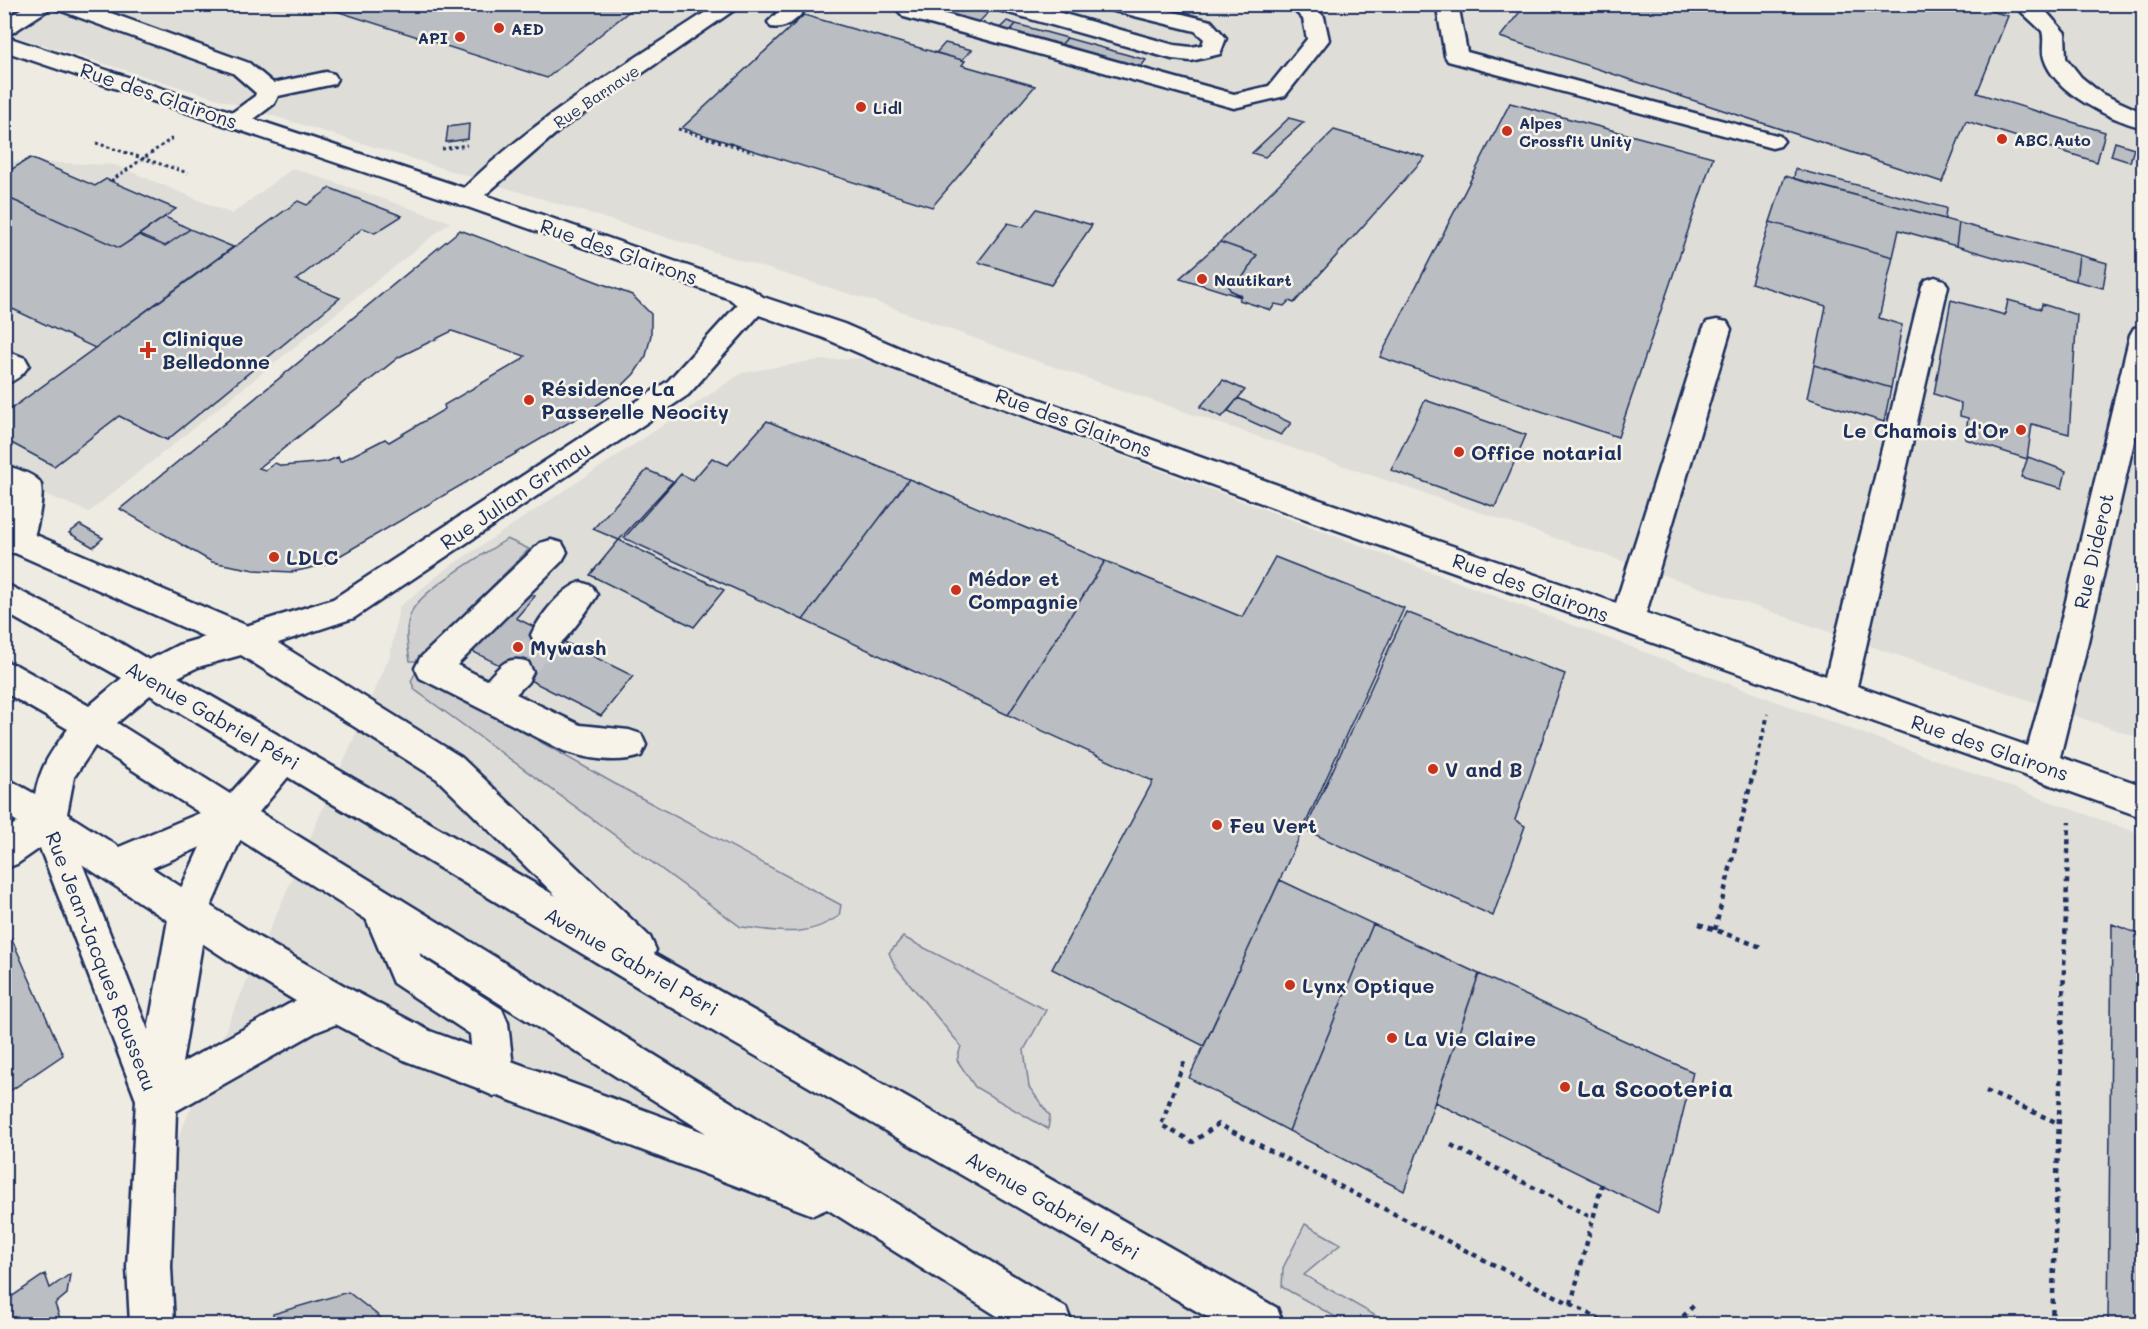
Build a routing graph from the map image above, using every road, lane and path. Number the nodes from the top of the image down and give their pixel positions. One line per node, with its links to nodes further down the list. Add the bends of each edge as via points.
1 (45, 4): 10 (street)
2 (64, 4): 13 (street, via 241,68)
3 (733, 4): 26 (street, Rue Barnave, via 553,124)
4 (902, 4): 7 (street, via 912,12 1234,101 1277,91 1318,40 1313,17)
5 (1003, 4): 6 (street, via 1172,52 1191,54 1212,49 1215,38 1203,26)
6 (1114, 4)
7 (1298, 4)
8 (1452, 4): 18 (street, via 1448,8 1456,56)
9 (2024, 4): 15 (street, via 2031,6 2054,32 2055,59 2083,93)
10 (4, 28)
11 (4, 43): 14 (street, Rue des Glairons)
12 (326, 79): 13 (street)
13 (268, 91): 14 (street, via 266,99)
14 (236, 121): 26 (street, Rue des Glairons)
15 (2144, 121)
16 (678, 129): 22 (path)
17 (178, 134): 23 (path)
18 (1772, 141)
19 (96, 143): 23 (path)
20 (468, 145): 21 (path)
21 (439, 149)
22 (754, 152)
23 (144, 158): 24 (path); 25 (path)
24 (188, 172)
25 (111, 182)
26 (468, 198): 28 (street, Rue des Glairons, via 739,293)
27 (1935, 286): 44 (street)
28 (754, 303): 38 (street, Rue des Glairons, via 912,364); 40 (street, Rue Julian Grimau, via 678,388 343,609)
29 (1717, 329): 38 (street)
30 (2144, 335): 50 (street, Rue Diderot)
31 (4, 360): 32 (street, via 15,365)
32 (4, 374)
33 (4, 476): 34 (street, via 28,488)
34 (11, 541): 40 (street)
35 (551, 552): 45 (street, via 432,668)
36 (4, 596): 43 (street, Avenue Gabriel Péri)
37 (581, 596): 39 (street)
38 (1627, 622): 44 (street, Rue des Glairons)
39 (547, 635)
40 (245, 640): 43 (street, Rue Julian Grimau, via 190,655); 63 (street, via 449,768)
41 (516, 672): 45 (street)
42 (4, 675): 47 (street)
43 (147, 677): 47 (street, Rue Julian Grimau); 49 (street, Avenue Gabriel Péri)
44 (1838, 695): 50 (street, Rue des Glairons)
45 (491, 698): 48 (street, via 576,740)
46 (1770, 705): 61 (path)
47 (91, 725): 54 (street); 55 (street, Rue Julian Grimau, via 57,772)
48 (629, 745)
49 (284, 757): 54 (street); 63 (street, Avenue Gabriel Péri)
50 (2040, 765): 51 (street, Rue des Glairons)
51 (2070, 776): 53 (street, Rue des Glairons); 69 (path)
52 (4, 793): 55 (street)
53 (2144, 802)
54 (233, 816): 57 (street); 58 (street); 59 (street, Rue Jean-Jacques Rousseau)
55 (48, 822): 56 (street); 57 (street); 68 (street, Rue Jean-Jacques Rousseau)
56 (4, 852)
57 (116, 866): 59 (street)
58 (381, 909): 66 (street, via 407,970 488,1023); 72 (street)
59 (188, 914): 64 (street); 68 (street, Rue Jean-Jacques Rousseau)
60 (1699, 924): 61 (path)
61 (1715, 930): 62 (path)
62 (1764, 948)
63 (675, 987): 78 (street, Avenue Gabriel Péri)
64 (338, 1004): 66 (street, via 420,1047); 68 (street, Rue Jean-Jacques Rousseau, via 303,1018)
65 (1184, 1062): 75 (path, via 1161,1125 1194,1142 1218,1124)
66 (494, 1076): 72 (street)
67 (1986, 1090): 69 (path)
68 (156, 1100): 76 (street, Rue Jean-Jacques Rousseau, via 149,1267)
69 (2058, 1123): 81 (path)
70 (1451, 1145): 73 (path)
71 (1602, 1184): 73 (path)
72 (876, 1218): 77 (street)
73 (1593, 1218): 75 (path)
74 (1696, 1303): 80 (path)
75 (1571, 1304): 79 (path)
76 (152, 1324)
77 (1050, 1324)
78 (1261, 1324)
79 (1610, 1324)
80 (1676, 1324)
81 (2052, 1324)

